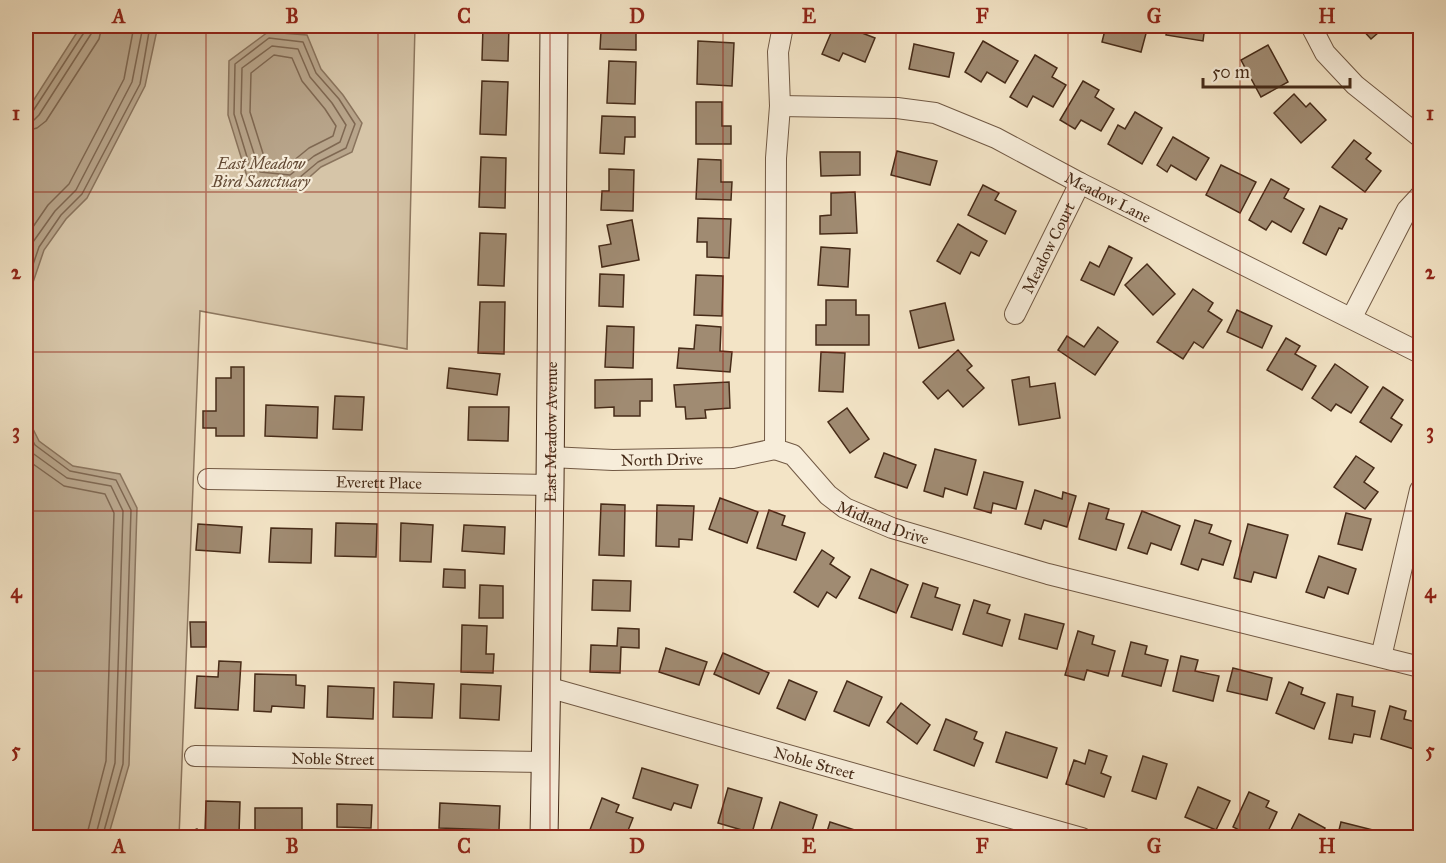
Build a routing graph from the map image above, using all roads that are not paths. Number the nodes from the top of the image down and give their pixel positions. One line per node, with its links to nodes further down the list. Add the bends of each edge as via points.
1 (554, 26): 12 (street, East Meadow Avenue)
2 (783, 26): 4 (street, via 778,52)
3 (1311, 26): 5 (street, via 1325,53 1355,85)
4 (780, 106): 6 (street, Meadow Lane, via 897,108 935,113 996,138); 11 (street, via 776,158)
5 (1420, 137)
6 (1080, 183): 8 (street, Meadow Court); 9 (street, Meadow Lane)
7 (1420, 196): 9 (street, via 1407,210)
8 (1015, 314)
9 (1352, 317): 10 (street, Meadow Lane)
10 (1420, 353)
11 (775, 449): 12 (street, North Drive, via 733,458); 16 (street, Midland Drive, via 793,455 828,495 846,508 892,528 1048,574)
12 (550, 457): 14 (street, East Meadow Avenue)
13 (208, 479): 14 (street, Everett Place)
14 (550, 485): 18 (street, East Meadow Avenue)
15 (1420, 490): 16 (street)
16 (1381, 657): 17 (street, Midland Drive)
17 (1420, 667)
18 (547, 687): 20 (street, East Meadow Avenue); 22 (street, Noble Street)
19 (195, 756): 20 (street, Noble Street)
20 (544, 762): 21 (street, East Meadow Avenue)
21 (544, 837)
22 (1082, 837)

